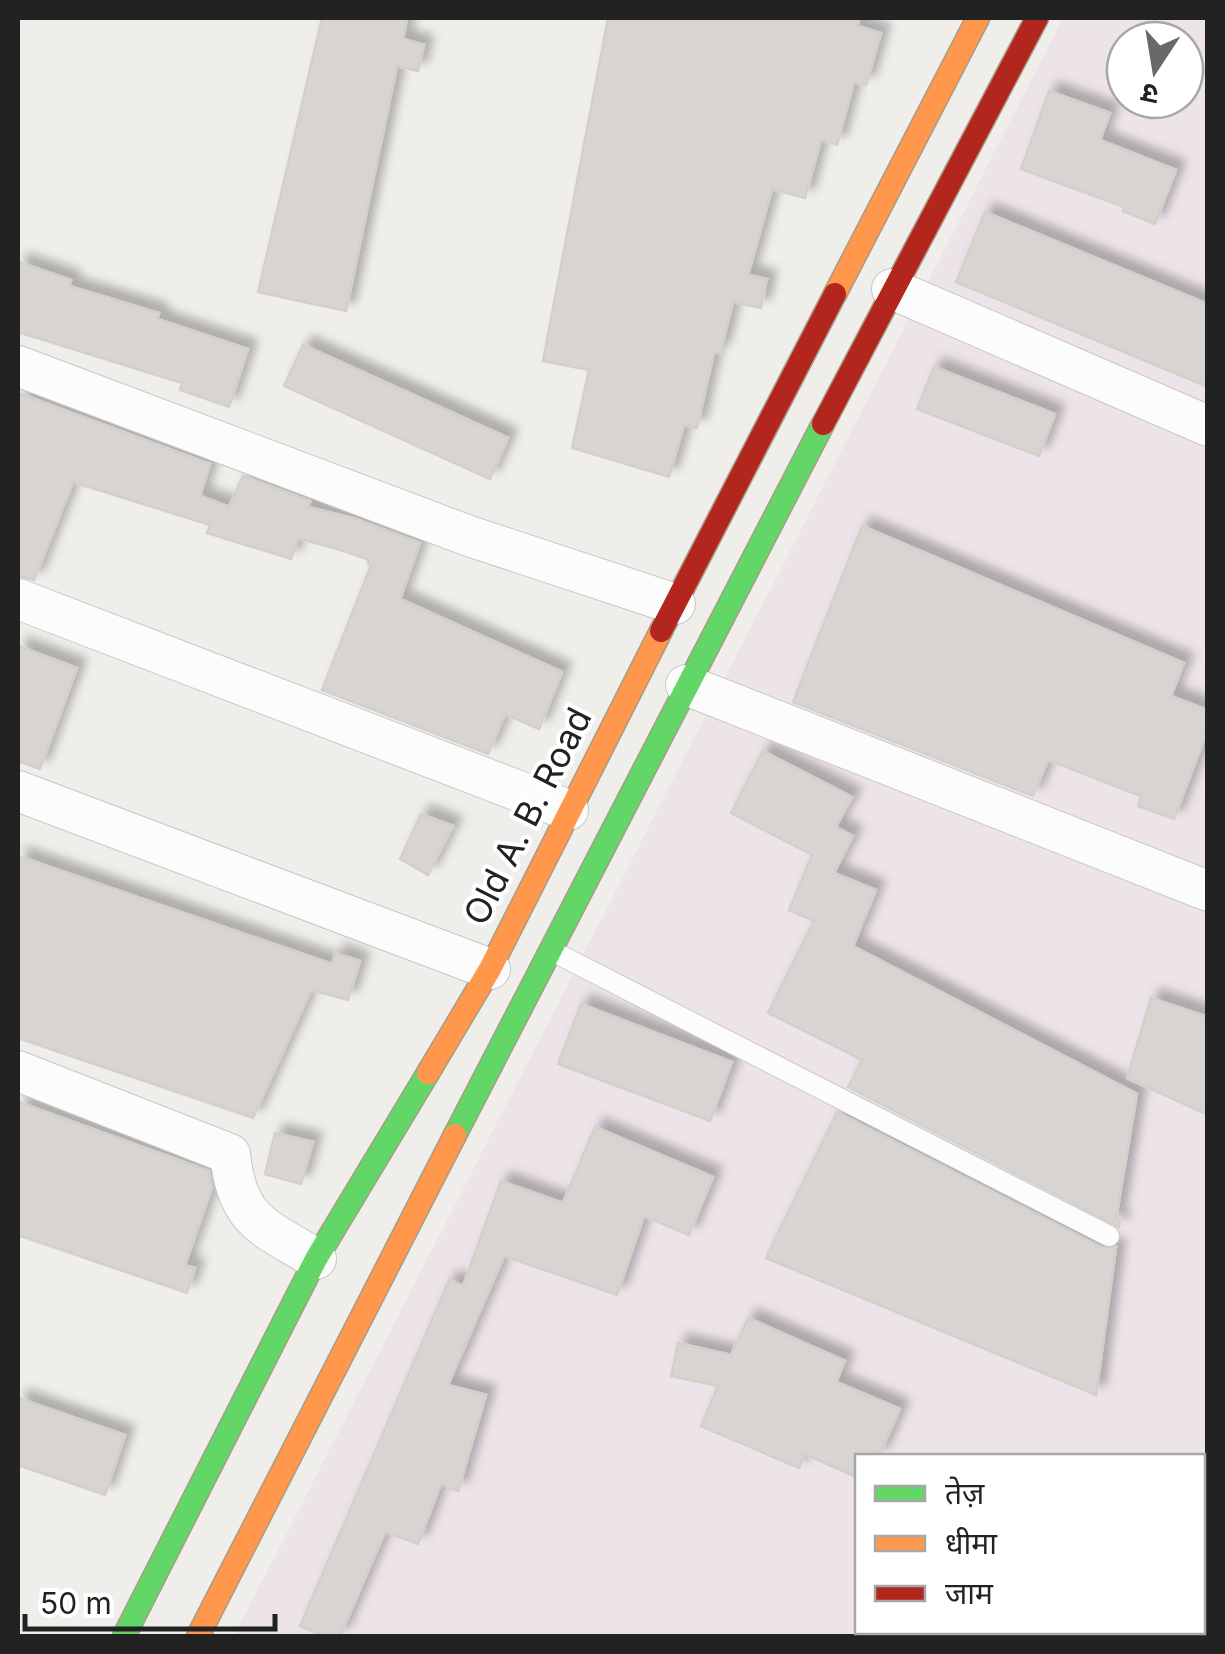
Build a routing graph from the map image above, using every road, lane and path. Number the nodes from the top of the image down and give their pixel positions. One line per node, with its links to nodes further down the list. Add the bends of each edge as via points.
1 (978, 18): 7 (main road, Old A. B. Road)
2 (1037, 18): 3 (main road)
3 (892, 290): 5 (street); 8 (main road)
4 (18, 366): 7 (street, via 469,536)
5 (1208, 426)
6 (18, 600): 10 (street)
7 (675, 604): 10 (main road, Old A. B. Road)
8 (686, 685): 11 (street); 12 (main road)
9 (18, 791): 13 (street)
10 (568, 810): 13 (main road, Old A. B. Road)
11 (1208, 891)
12 (550, 950): 15 (lane); 18 (main road)
13 (490, 968): 16 (main road, Old A. B. Road)
14 (18, 1071): 16 (street, via 230,1154 236,1195 250,1218)
15 (1109, 1236)
16 (316, 1259): 17 (main road, Old A. B. Road)
17 (124, 1636)
18 (198, 1636)

